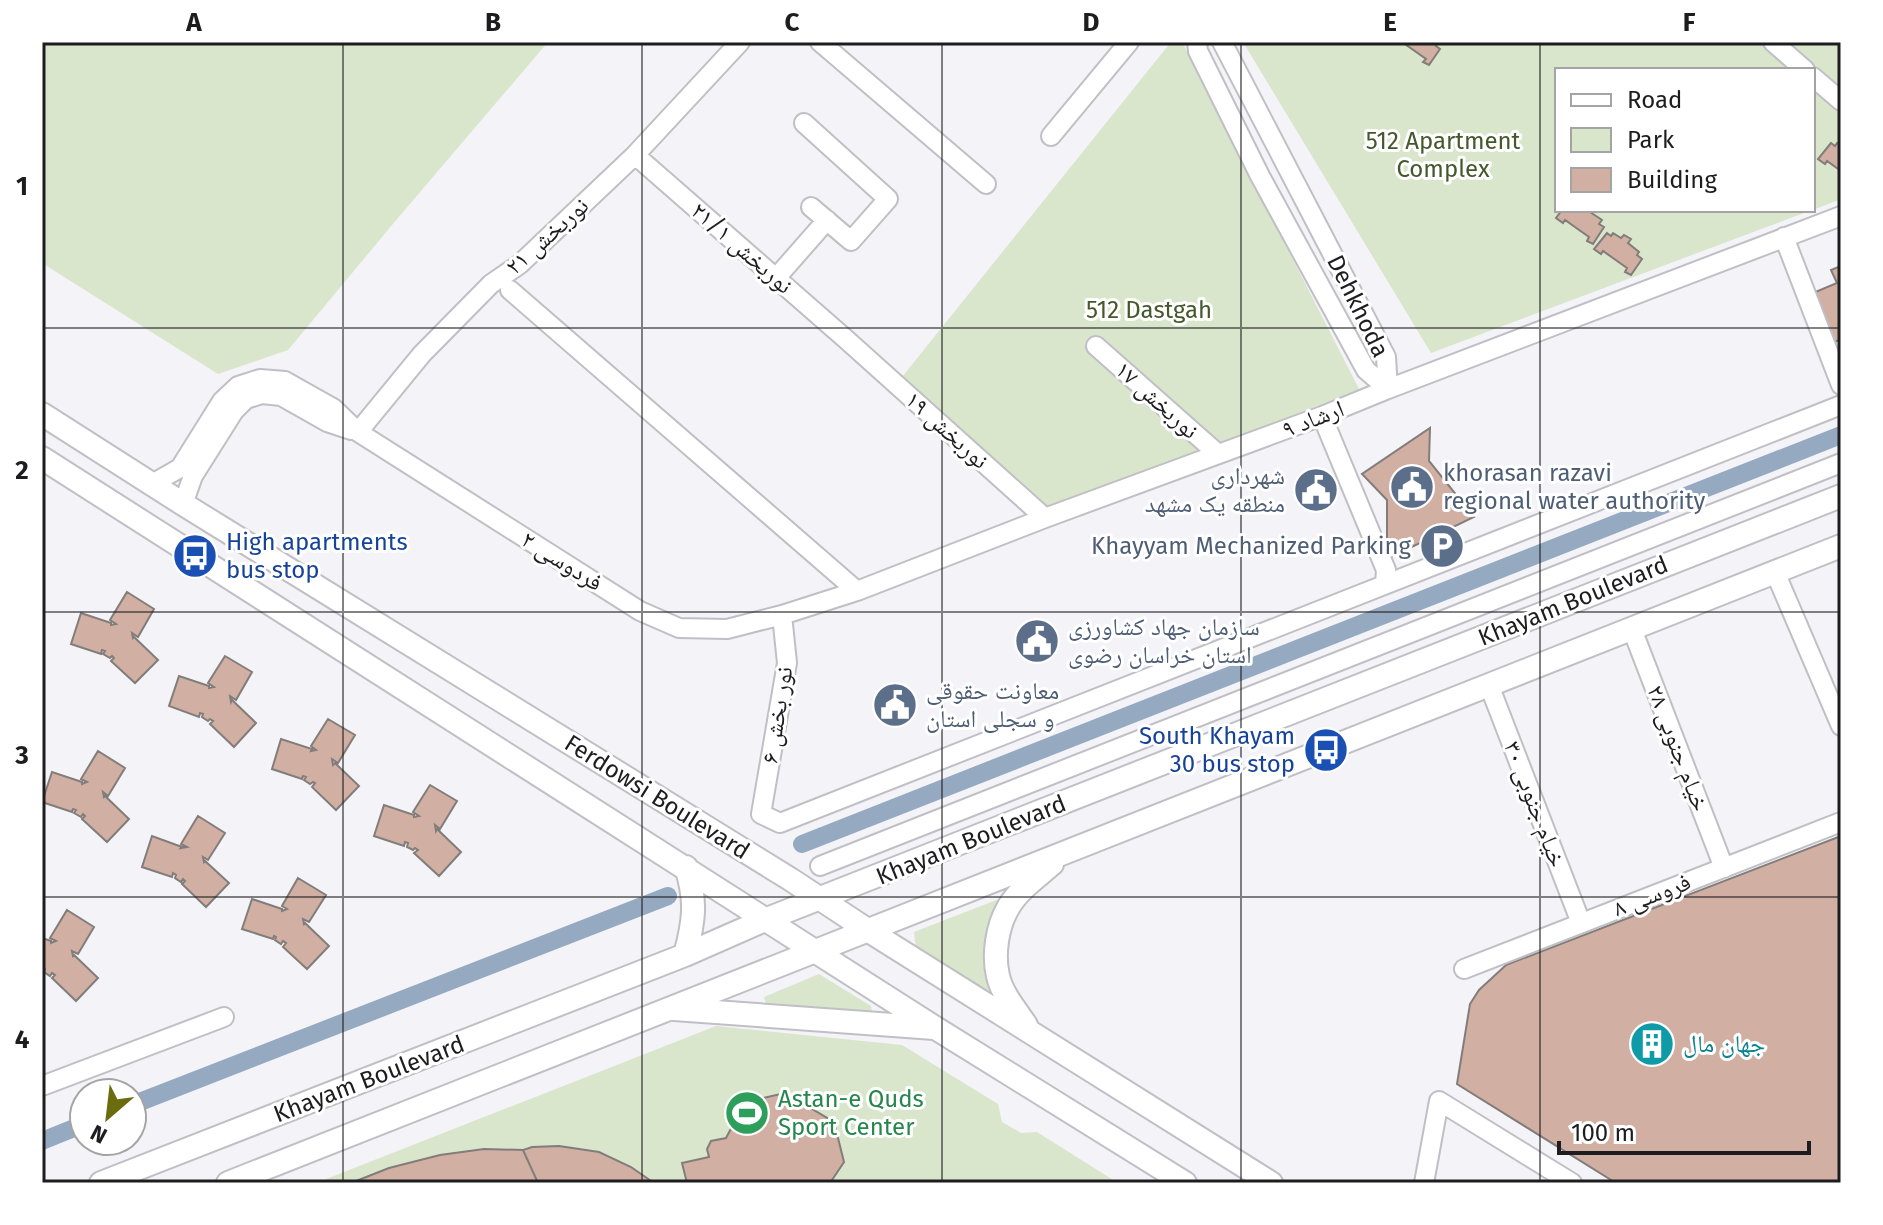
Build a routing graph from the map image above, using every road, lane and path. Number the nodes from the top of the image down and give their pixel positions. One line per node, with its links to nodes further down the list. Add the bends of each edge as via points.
1 (740, 42): 12 (street, نوربخش ۲۱)
2 (820, 42): 13 (street)
3 (1129, 42): 11 (street)
4 (1197, 42): 23 (street, Dehkhoda, via 1260,176 1358,356)
5 (1222, 42): 23 (street, Dehkhoda, via 1386,357)
6 (1773, 42): 7 (street)
7 (1803, 68)
8 (1815, 79): 9 (street)
9 (1841, 101)
10 (804, 123): 16 (street, via 888,199 851,241)
11 (1051, 136)
12 (635, 155): 18 (street, نوربخش ۲۱/۱); 27 (street, نوربخش ۲۱, via 459,316)
13 (986, 184)
14 (811, 207): 16 (street)
15 (1841, 216): 17 (street, ارشاد ۹)
16 (827, 220): 18 (street)
17 (1784, 237): 22 (street); 23 (street, ارشاد ۹)
18 (776, 278): 20 (street, نوربخش ۲۱/۱)
19 (510, 290): 38 (street)
20 (848, 341): 34 (street, نوربخش ۱۹)
21 (1096, 346): 28 (street, نوربخش ۱۷)
22 (1841, 385)
23 (1388, 389): 26 (street, ارشاد ۹)
24 (1841, 405): 37 (street)
25 (42, 414): 31 (main road, Ferdowsi Boulevard)
26 (1322, 416): 28 (street, ارشاد ۹); 37 (street, via 1386,570)
27 (358, 432): 31 (street, فردوسی ۲, via 333,408 285,381 260,379 238,386 222,401 180,468); 33 (street, فردوسی ۲, via 327,422 281,396 246,399 193,476); 39 (street, فردوسی ۲, via 640,611 679,628 727,629)
28 (1218, 454): 34 (street, ارشاد ۹)
29 (42, 458): 46 (main road, Ferdowsi Boulevard)
30 (1841, 463): 45 (street)
31 (152, 484): 33 (main road, Ferdowsi Boulevard)
32 (1841, 496): 48 (main road, Khayam Boulevard)
33 (183, 504): 48 (main road, Ferdowsi Boulevard)
34 (1045, 518): 38 (street, ارشاد ۹)
35 (1841, 546): 36 (main road, Khayam Boulevard)
36 (1775, 572): 40 (main road, Khayam Boulevard); 42 (street)
37 (1385, 584): 39 (street, نور بخش ۶, via 780,823 761,814 787,663)
38 (857, 591): 39 (street, ارشاد ۹)
39 (782, 615)
40 (1632, 629): 41 (main road, Khayam Boulevard); 47 (street, خیام جنوبی ۲۸)
41 (1489, 685): 44 (main road, Khayam Boulevard); 50 (street, خیام جنوبی ۳۰)
42 (1841, 726)
43 (1841, 822): 47 (street, فروسی ۸)
44 (1072, 850): 51 (main road, Khayam Boulevard); 58 (main road, via 1027,886 1008,908 999,932 998,977)
45 (820, 866)
46 (686, 867): 49 (main road, Ferdowsi Boulevard); 53 (main road, via 694,908)
47 (1724, 868): 50 (street, فروسی ۸)
48 (821, 899): 49 (main road, Khayam Boulevard); 51 (main road, Ferdowsi Boulevard)
49 (767, 919): 52 (main road, Ferdowsi Boulevard); 53 (main road, Khayam Boulevard)
50 (1581, 923): 54 (street, فروسی ۸)
51 (869, 931): 52 (main road, Khayam Boulevard); 58 (main road, Ferdowsi Boulevard)
52 (815, 950): 55 (main road, Khayam Boulevard); 57 (main road, Ferdowsi Boulevard)
53 (685, 955): 60 (main road, Khayam Boulevard)
54 (1464, 969)
55 (668, 1009): 57 (main road); 61 (main road, Khayam Boulevard)
56 (224, 1017): 59 (street)
57 (937, 1029): 62 (main road, Ferdowsi Boulevard)
58 (1032, 1033): 63 (main road, Ferdowsi Boulevard)
59 (42, 1086)
60 (101, 1183)
61 (228, 1183)
62 (1185, 1183)
63 (1271, 1183)
64 (1424, 1183): 65 (street, via 1439,1101)
65 (1572, 1183)

